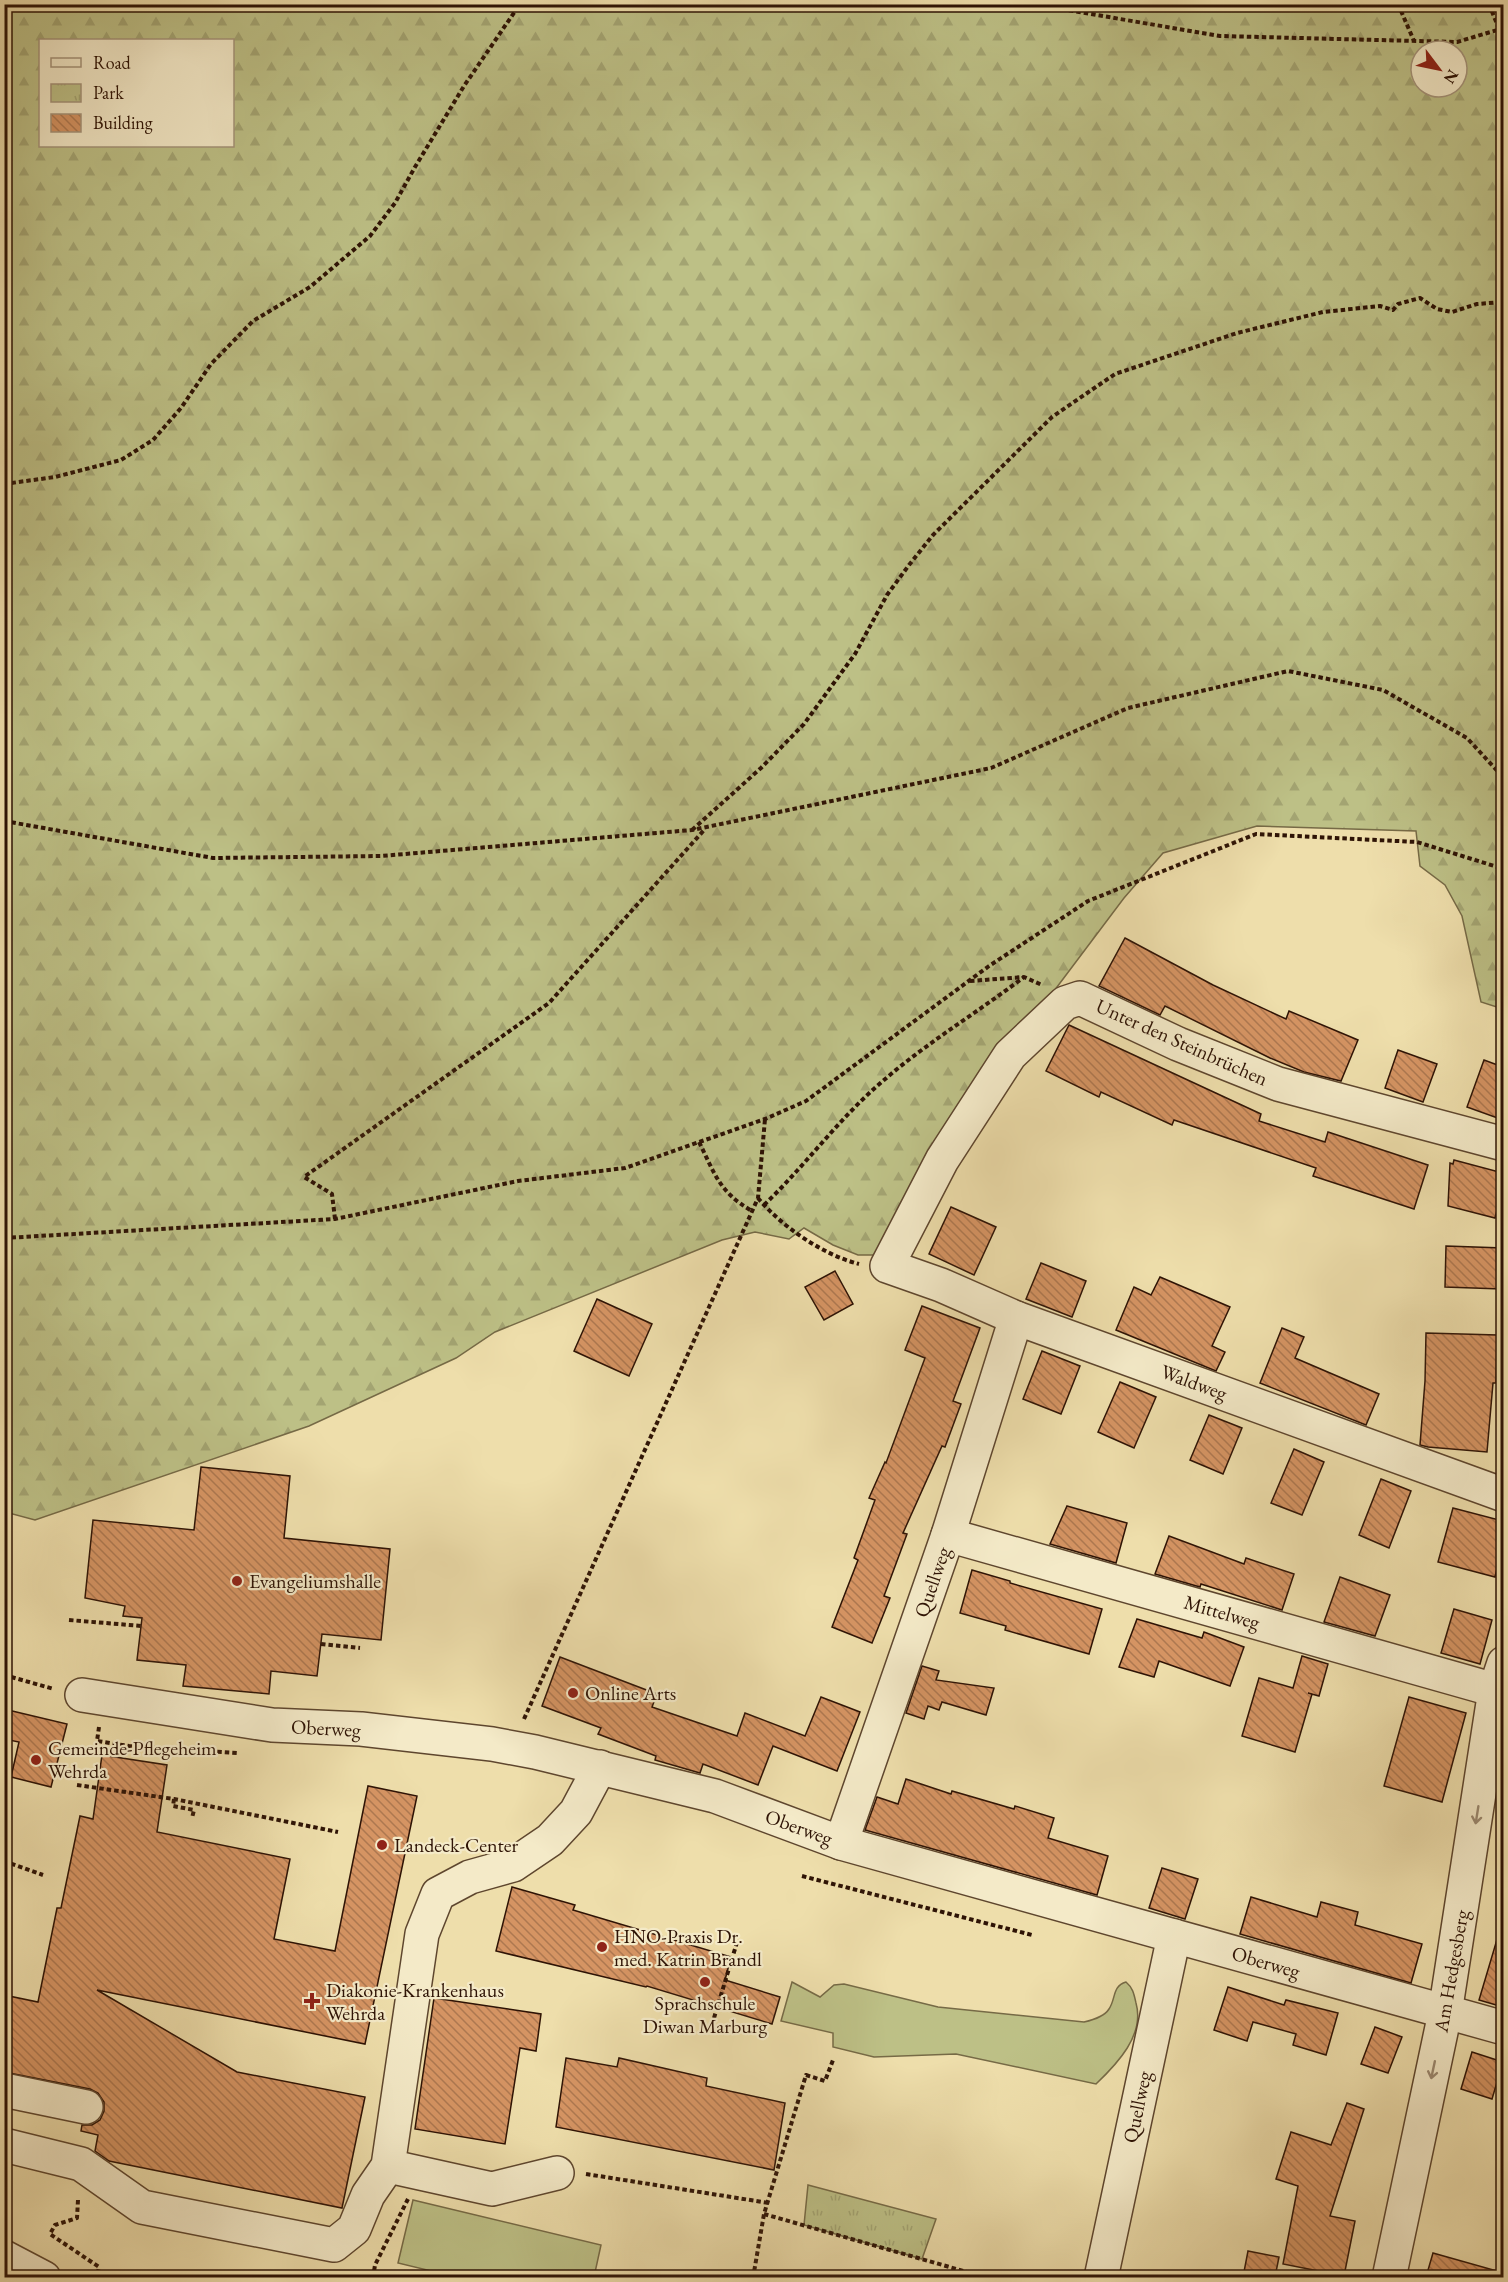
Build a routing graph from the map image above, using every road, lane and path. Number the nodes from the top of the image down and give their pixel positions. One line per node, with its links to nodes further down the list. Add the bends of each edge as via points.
1 (520, 4): 10 (path, via 370,237 310,287 253,321 212,364 153,440 121,460 55,477)
2 (1032, 4): 8 (path, via 1220,36)
3 (1398, 4): 6 (path)
4 (1489, 4): 5 (path)
5 (1501, 29): 7 (path)
6 (1413, 39)
7 (1467, 39)
8 (1409, 41)
9 (1503, 302): 14 (path, via 1477,304 1452,312 1437,309 1420,298 1398,304 1392,310 1380,306 1323,312 1237,333 1115,374 1052,417 933,535 887,596 855,654 804,723)
10 (4, 484)
11 (1503, 778): 13 (path, via 1467,738 1383,690 1288,670 1128,708 991,768)
12 (4, 821): 14 (path, via 213,858 381,856)
13 (705, 828): 14 (path); 23 (path, via 549,1003 304,1177 332,1194)
14 (692, 830)
15 (1503, 870): 16 (path, via 1417,842 1256,834 1088,901)
16 (970, 981): 17 (path, via 806,1101); 21 (path, via 1024,977 884,1080)
17 (765, 1119): 18 (path); 20 (path)
18 (699, 1142): 22 (path, via 721,1186); 23 (path, via 625,1168 518,1181)
19 (1503, 1144): 25 (street, Unter den Steinbrüchen, via 1278,1084 1178,1044 1080,998 1065,1003 1010,1055 942,1160)
20 (758, 1198): 21 (path); 22 (path)
21 (764, 1205): 25 (path, via 780,1222 830,1253 857,1264)
22 (752, 1211): 37 (path)
23 (335, 1219): 24 (path)
24 (4, 1238)
25 (886, 1266): 26 (street, Waldweg)
26 (1016, 1318): 27 (street, Waldweg); 28 (street, Quellweg)
27 (1503, 1495)
28 (948, 1535): 34 (street, Mittelweg); 45 (street, Quellweg)
29 (69, 1620): 30 (path)
30 (141, 1626)
31 (321, 1644): 32 (path)
32 (360, 1647)
33 (4, 1675): 35 (path)
34 (1499, 1676): 39 (street, Am Hedgesberg)
35 (82, 1695): 37 (street, Oberweg, via 272,1725 361,1729)
36 (97, 1741): 38 (path)
37 (511, 1748): 40 (street, Oberweg)
38 (242, 1753)
39 (1495, 1760): 52 (street, Am Hedgesberg, one-way to 52)
40 (600, 1767): 45 (street, Oberweg, via 715,1796); 59 (street, via 576,1812 550,1840 513,1865 470,1877 438,1894 422,1934)
41 (77, 1785): 42 (path)
42 (174, 1799): 43 (path, via 173,1806 194,1810); 44 (path)
43 (192, 1818)
44 (338, 1832)
45 (841, 1843): 50 (street, Oberweg)
46 (4, 1861): 47 (path)
47 (44, 1875)
48 (802, 1876): 49 (path)
49 (1032, 1935)
50 (1174, 1936): 52 (street, Oberweg); 71 (street, Quellweg)
51 (738, 1940): 53 (path)
52 (1445, 2013): 54 (street, Oberweg); 72 (street, Am Hedgesberg, one-way to 72)
53 (714, 2018)
54 (1503, 2028)
55 (833, 2060): 62 (path, via 825,2081 806,2076)
56 (4, 2090): 57 (street)
57 (86, 2107)
58 (4, 2145): 59 (street, via 81,2164 142,2206 334,2245 354,2229 368,2195)
59 (388, 2166): 60 (street)
60 (422, 2173): 61 (street, via 492,2189); 68 (path, via 375,2265)
61 (557, 2173): 62 (path)
62 (769, 2203): 63 (path)
63 (764, 2214): 69 (path); 70 (path)
64 (77, 2218): 67 (path, via 55,2225 50,2234 99,2266 99,2272)
65 (4, 2258): 66 (street)
66 (44, 2277)
67 (89, 2277)
68 (373, 2277)
69 (753, 2277)
70 (988, 2277)
71 (1101, 2277)
72 (1389, 2277)

